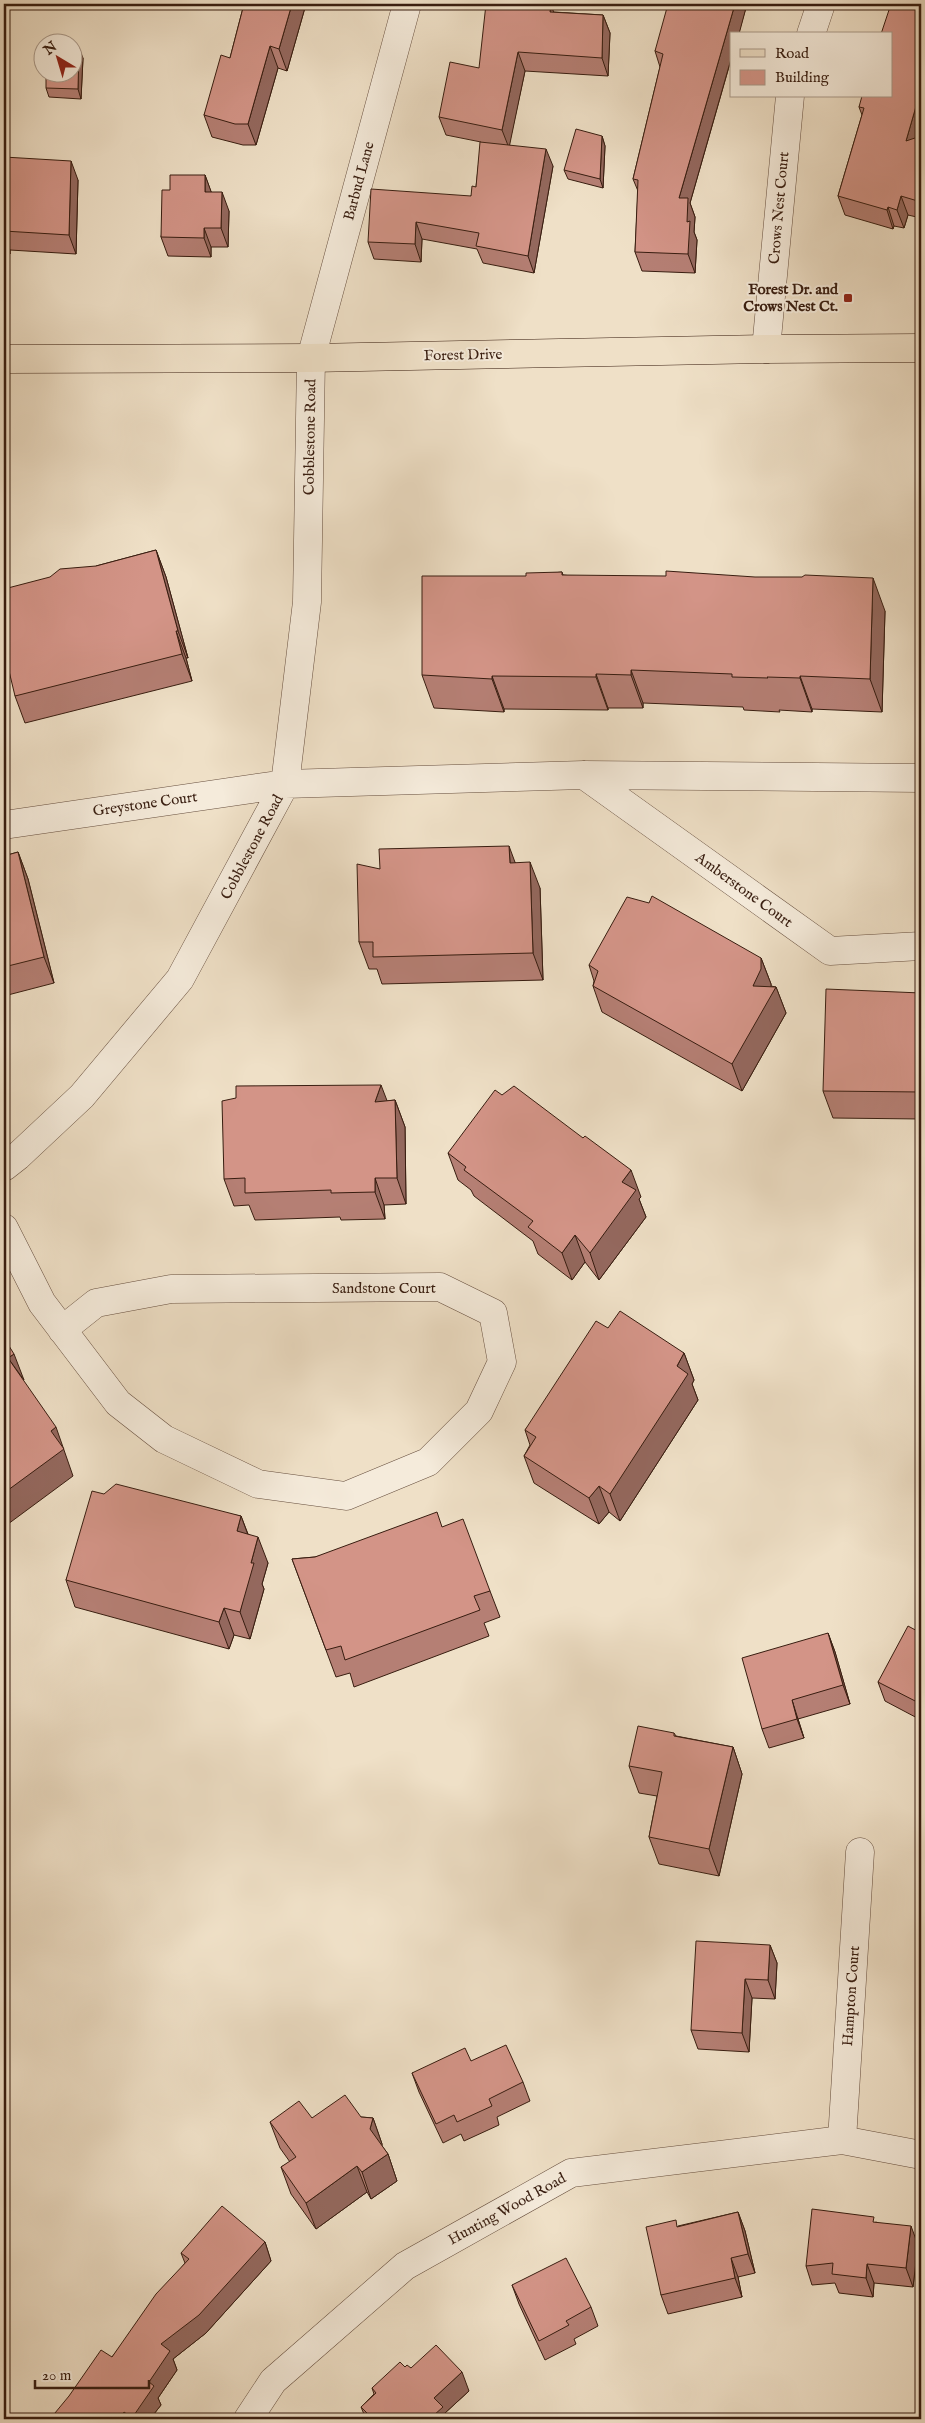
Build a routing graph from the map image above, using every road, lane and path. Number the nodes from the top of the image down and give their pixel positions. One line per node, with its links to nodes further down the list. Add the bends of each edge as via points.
1 (408, 4): 7 (street, Barbud Lane)
2 (821, 4): 3 (street)
3 (812, 32)
4 (790, 98): 6 (street, Crows Nest Court)
5 (921, 348): 6 (main road, Forest Drive)
6 (766, 349): 7 (main road, Forest Drive)
7 (311, 358): 8 (main road, Forest Drive); 11 (street, Cobblestone Road, via 307,602)
8 (4, 359)
9 (584, 775): 10 (street); 11 (street); 13 (street, Amberstone Court, via 830,951)
10 (921, 778)
11 (285, 784): 12 (street, Greystone Court); 14 (street, Cobblestone Road, via 180,980 82,1096)
12 (4, 825)
13 (921, 946)
14 (4, 1167)
15 (4, 1228): 16 (street, Sandstone Court, via 42,1303)
16 (62, 1330): 16 (street, Sandstone Court, via 118,1403 164,1439 258,1484 346,1496 428,1462 479,1411 502,1362 493,1313 440,1287 171,1289 96,1303)
17 (860, 1852): 18 (street, Hampton Court)
18 (842, 2140): 19 (street, Hunting Wood Road); 20 (street, Hunting Wood Road, via 571,2173 405,2266 273,2380)
19 (921, 2155)
20 (248, 2419)

